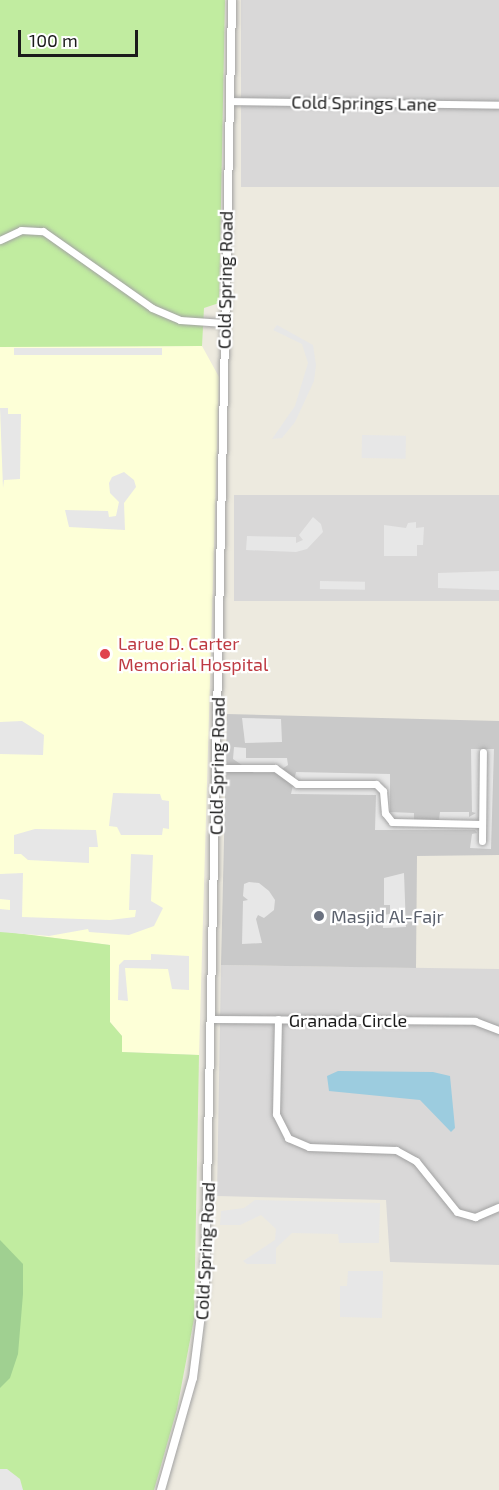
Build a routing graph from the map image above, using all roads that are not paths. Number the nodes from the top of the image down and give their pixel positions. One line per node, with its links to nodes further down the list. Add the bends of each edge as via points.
1 (232, 0): 2 (street, Cold Spring Road)
2 (229, 101): 3 (street, Cold Springs Lane); 5 (street, Cold Spring Road)
3 (499, 105)
4 (0, 240): 5 (street, via 21,230 43,231 152,308 180,320)
5 (224, 323): 7 (street, Cold Spring Road)
6 (483, 752): 8 (street)
7 (217, 768): 8 (street, via 276,768 297,784 376,784 384,792 385,813 392,822); 10 (street, Cold Spring Road)
8 (482, 824): 9 (street)
9 (482, 841)
10 (212, 1018): 11 (street, Granada Circle); 14 (street, Cold Spring Road, via 203,1312 191,1389)
11 (278, 1019): 12 (street, Granada Circle, via 484,1022); 13 (street, via 276,1114 288,1138 309,1147 396,1150 416,1161 457,1212 475,1217)
12 (499, 1030)
13 (499, 1208)
14 (161, 1490)

